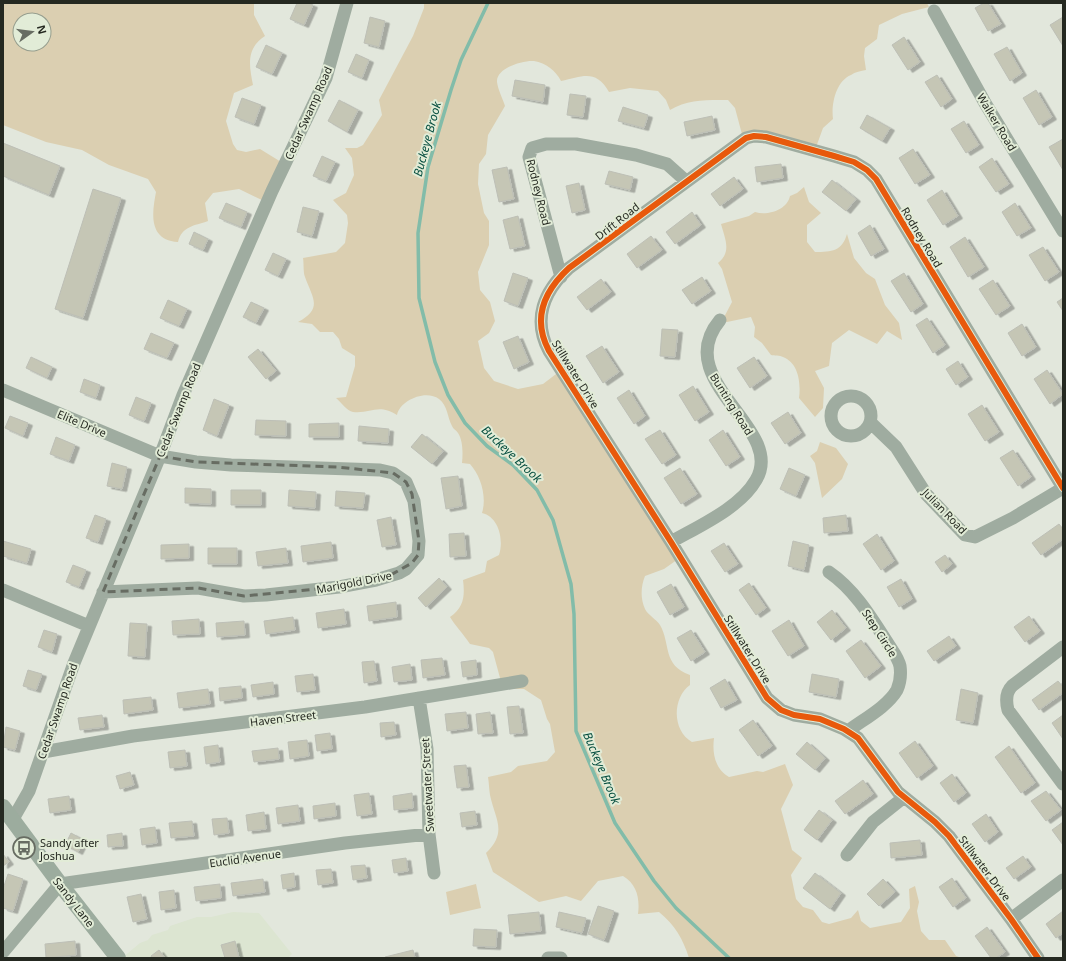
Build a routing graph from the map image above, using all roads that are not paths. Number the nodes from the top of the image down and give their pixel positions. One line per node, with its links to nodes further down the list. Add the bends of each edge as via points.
1 (346, 3): 9 (street, Cedar Swamp Road, via 326,78 246,249 183,395)
2 (934, 11): 4 (street, Walker Road, via 985,103)
3 (686, 181): 5 (street, Drift Road, via 569,268); 5 (street, Rodney Road, via 667,164 636,154 576,144 546,144 532,148 529,157); 10 (street, Rodney Road, via 741,140 754,136 781,140 854,162 867,170 876,179)
4 (1063, 231)
5 (561, 277): 11 (street, Stillwater Drive, via 546,299 542,312 540,330 545,345)
6 (720, 320): 11 (street, Bunting Road, via 706,345 707,360 714,378 749,428 760,452 761,464 757,479 740,499)
7 (3, 390): 9 (street, Elite Drive)
8 (871, 423): 10 (street, Julian Road, via 896,447 926,494 966,535 975,537)
9 (160, 456): 14 (street, Cedar Swamp Road); 14 (street, Marigold Drive, via 196,462 336,467 393,473 406,482 414,501 419,541 418,555 399,573 339,587 244,596 198,588)
10 (1063, 488)
11 (671, 542): 19 (street, Stillwater Drive, via 766,698 786,712 820,719)
12 (829, 572): 19 (street, Step Circle, via 856,598 900,665 898,689 892,697)
13 (3, 590): 15 (street)
14 (103, 592): 15 (street, Cedar Swamp Road)
15 (89, 626): 20 (street, Cedar Swamp Road)
16 (1063, 647): 21 (street, via 1012,686 1006,702 1008,710)
17 (522, 681): 18 (street, Haven Street)
18 (419, 698): 20 (street, Haven Street, via 291,718 133,736); 24 (street, Sweetwater Street, via 427,749)
19 (848, 731): 22 (street, Stillwater Drive, via 864,745)
20 (43, 752): 23 (street, Cedar Swamp Road, via 29,791)
21 (1063, 784)
22 (904, 798): 25 (street, via 873,822); 29 (street, Stillwater Drive, via 943,830)
23 (7, 814): 28 (main road, Sandy Lane)
24 (429, 834): 26 (street, Sweetwater Street); 28 (street, Euclid Avenue, via 345,843)
25 (847, 855)
26 (434, 872)
27 (1063, 880): 29 (street)
28 (60, 884): 30 (street); 31 (main road, Sandy Lane)
29 (1011, 919): 34 (street, Stillwater Drive)
30 (3, 952)
31 (118, 958)
32 (548, 958): 33 (street)
33 (561, 958)
34 (1038, 958)

